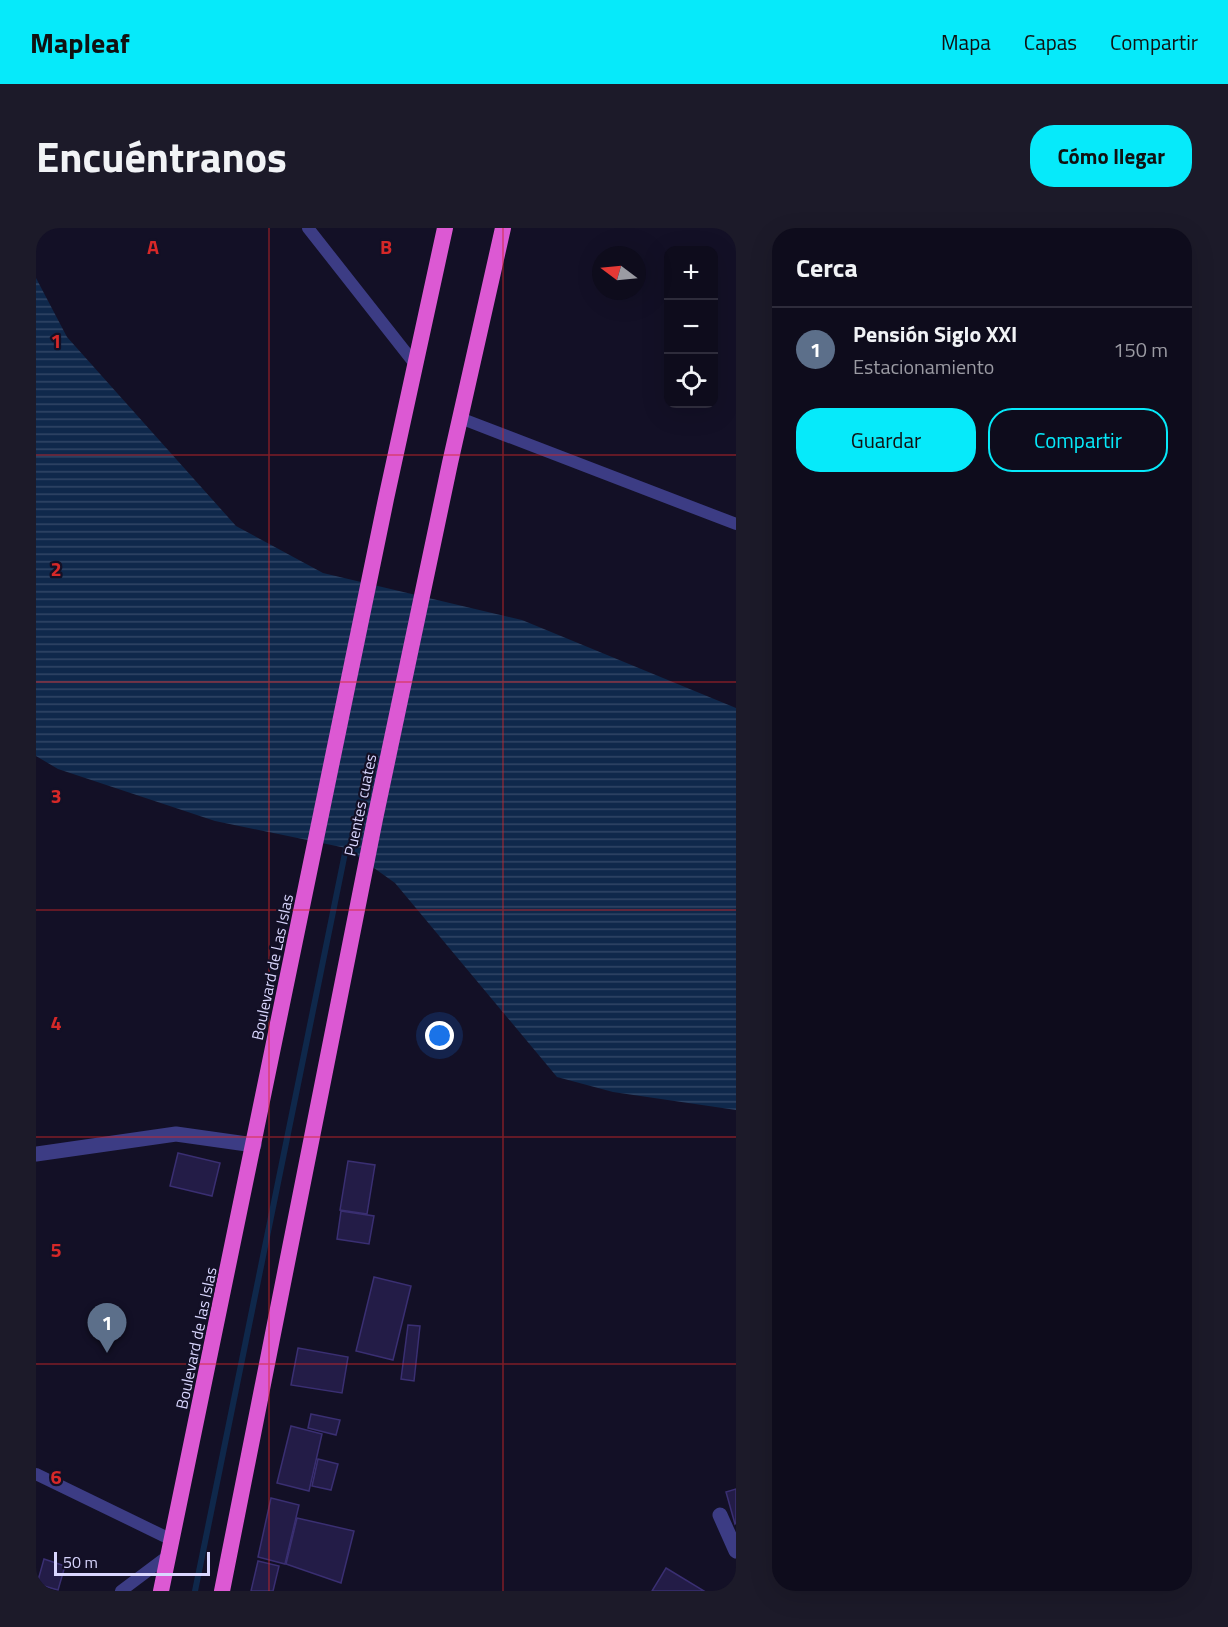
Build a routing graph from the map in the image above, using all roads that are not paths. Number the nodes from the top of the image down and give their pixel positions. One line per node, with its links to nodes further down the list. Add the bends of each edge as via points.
1 (308, 228): 4 (lane)
2 (445, 228): 4 (highway)
3 (502, 229): 5 (highway, Puentes cuates)
4 (415, 364): 7 (highway, Boulevard de Las Islas)
5 (460, 418): 6 (lane); 16 (highway, Puentes cuates, via 375,819)
6 (736, 525)
7 (265, 1091): 8 (highway, Boulevard de las Islas)
8 (254, 1145): 9 (street, via 176,1134); 12 (highway, Boulevard de las Islas)
9 (36, 1154)
10 (36, 1474): 12 (lane)
11 (720, 1515): 13 (street)
12 (171, 1547): 14 (lane); 15 (highway, Boulevard de las Islas)
13 (736, 1551)
14 (121, 1591)
15 (161, 1591)
16 (222, 1591)

